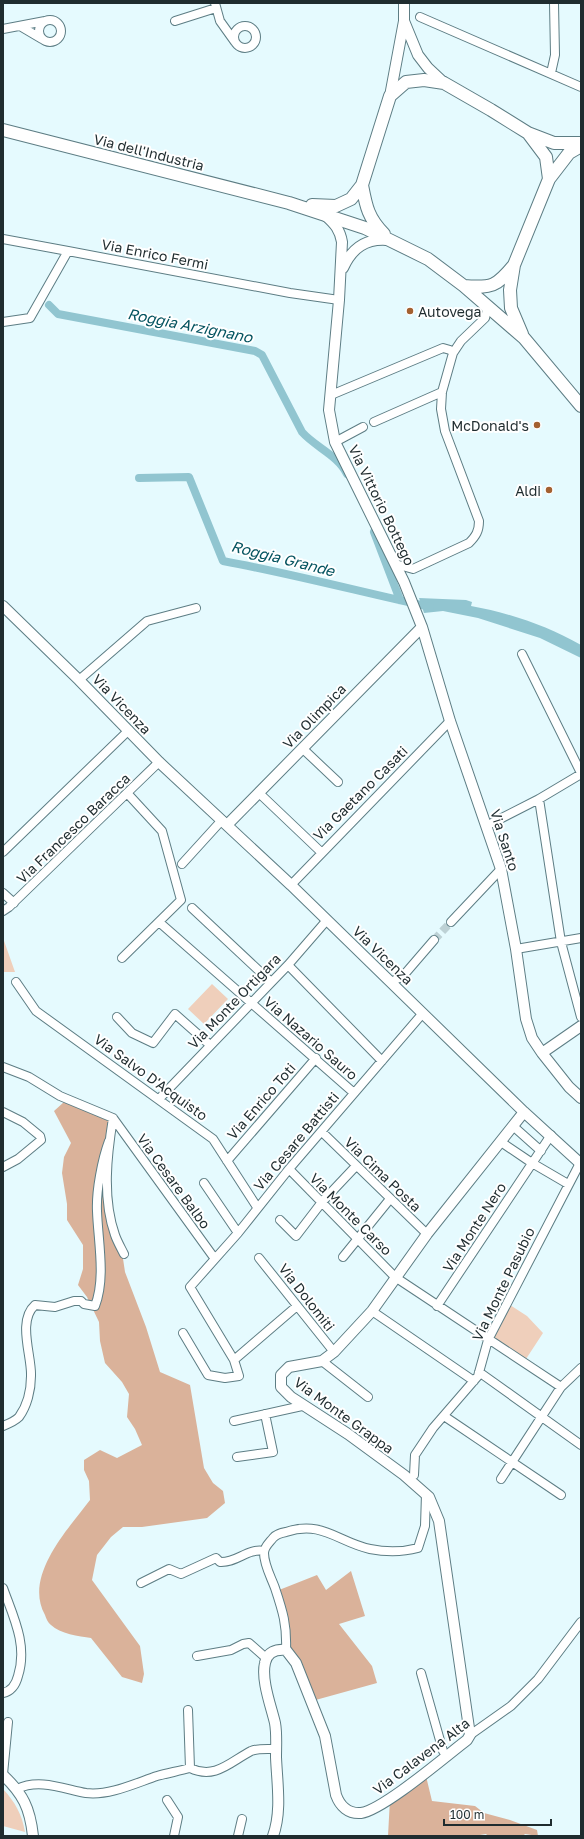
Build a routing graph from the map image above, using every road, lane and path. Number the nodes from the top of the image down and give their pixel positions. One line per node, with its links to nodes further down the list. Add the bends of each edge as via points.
1 (404, 3): 7 (street)
2 (554, 3): 14 (street, via 555,55)
3 (216, 6): 6 (street); 8 (street)
4 (420, 18): 14 (street)
5 (49, 20): 9 (street); 12 (street, via 42,23 39,29); 12 (street, via 58,24 61,34 53,42)
6 (175, 21)
7 (404, 21): 15 (street, via 418,55); 17 (street)
8 (220, 22): 10 (street, via 231,27); 13 (street)
9 (20, 26): 11 (street); 12 (street)
10 (244, 26): 13 (street, via 235,32); 13 (street, via 251,28 255,33 254,44 245,49)
11 (3, 29)
12 (42, 39)
13 (235, 43)
14 (551, 73): 16 (street)
15 (444, 82): 17 (main road, Via dell'Industria, via 406,82); 19 (main road, Via dell'Industria)
16 (581, 87)
17 (390, 96): 22 (main road, Via dell'Industria)
18 (3, 130): 23 (main road, Via dell'Industria)
19 (528, 133): 20 (main road, via 554,143); 21 (main road, Via dell'Industria, via 546,157)
20 (580, 143): 21 (main road)
21 (549, 179): 28 (main road, Via dell'Industria)
22 (362, 185): 23 (main road, Via dell'Industria, via 352,199 336,206); 26 (main road, Via dell'Industria, via 369,215)
23 (289, 203): 24 (main road, Via dell'Industria)
24 (324, 215): 26 (main road, Via dell'Industria, via 365,228); 29 (street, Via Vittorio Bottego, via 341,233)
25 (3, 239): 27 (street, Via Enrico Fermi)
26 (390, 240): 29 (street, Via Vittorio Bottego, via 378,239 358,247 351,254); 30 (main road, Via dell'Industria, via 432,262)
27 (68, 251): 32 (street, Via Enrico Fermi); 33 (street, via 30,318)
28 (514, 265): 30 (main road, Via dell'Industria, via 502,280 485,287); 34 (main road, Via dell'Industria, via 510,290 511,308)
29 (341, 274): 32 (street, Via Vittorio Bottego)
30 (464, 286): 31 (main road, Via dell'Industria)
31 (476, 296): 34 (main road, Via dell'Industria); 35 (street, via 487,310 485,318 461,341)
32 (339, 300): 37 (street, Via Vittorio Bottego)
33 (3, 322)
34 (524, 338): 38 (main road, Via dell'Industria)
35 (453, 353): 36 (street); 37 (street, via 443,348)
36 (442, 392): 39 (street); 43 (street, via 441,409 445,431 479,521 479,530 469,543)
37 (331, 396): 41 (street, Via Vittorio Bottego, via 329,410)
38 (581, 406)
39 (374, 422)
40 (363, 427): 41 (street, Via Vittorio Bottego)
41 (335, 442): 42 (street, Via Vittorio Bottego)
42 (395, 564): 43 (street); 44 (street, Via Vittorio Bottego)
43 (413, 569): 44 (street, via 407,574)
44 (404, 582): 47 (street, Via Santo)
45 (3, 607): 49 (street, Via Vicenza)
46 (196, 608): 49 (street, via 147,621)
47 (422, 627): 50 (street, Via Santo); 52 (street, Via Olimpica)
48 (522, 654): 54 (street)
49 (79, 680): 51 (street, Via Vicenza)
50 (450, 721): 60 (street, Via Santo); 62 (street, Via Gaetano Casati)
51 (129, 730): 53 (street, Via Vicenza); 61 (street)
52 (302, 748): 55 (street); 57 (street, Via Olimpica)
53 (159, 762): 56 (street, Via Francesco Baracca); 59 (street, Via Vicenza)
54 (581, 774): 58 (street)
55 (338, 782)
56 (127, 793): 67 (street, Via Francesco Baracca); 71 (street, via 162,830 180,900)
57 (259, 793): 59 (street, Via Olimpica); 62 (street)
58 (539, 799): 60 (street); 75 (street)
59 (225, 822): 63 (street); 65 (street, Via Vicenza)
60 (486, 826): 64 (street, Via Santo)
61 (3, 852)
62 (321, 852): 65 (street, Via Gaetano Casati)
63 (182, 864)
64 (501, 869): 72 (street); 76 (street, Via Santo)
65 (290, 885): 70 (street, Via Vicenza)
66 (3, 893): 67 (street)
67 (14, 903): 69 (street, Via Francesco Baracca)
68 (192, 908): 80 (street)
69 (3, 911)
70 (327, 920): 78 (street, Via Monte Ortigara); 81 (street, Via Vicenza)
71 (159, 922): 77 (street); 82 (street, Via Nazario Sauro)
72 (451, 922)
73 (581, 938): 75 (street)
74 (434, 940): 81 (street, via 403,976)
75 (561, 942): 76 (street); 85 (street)
76 (516, 949): 88 (street, Via Santo, via 526,1019 532,1038)
77 (122, 958)
78 (288, 965): 80 (street, Via Monte Ortigara); 90 (street)
79 (16, 982): 94 (street, Via Salvo D'Acquisto, via 36,1011)
80 (271, 982): 82 (street, Via Monte Ortigara)
81 (391, 982): 83 (street, Via Vicenza)
82 (251, 1003): 87 (street, Via Monte Ortigara); 89 (street, Via Nazario Sauro)
83 (423, 1013): 90 (street, Via Cesare Battisti); 96 (street, Via Vicenza)
84 (117, 1017): 87 (street, via 132,1033 153,1043 176,1014)
85 (581, 1017)
86 (581, 1026): 88 (street)
87 (210, 1045): 94 (street, Via Monte Ortigara)
88 (542, 1053): 93 (street, Via Santo)
89 (316, 1058): 92 (street, Via Nazario Sauro); 104 (street, Via Enrico Toti)
90 (382, 1061): 92 (street, Via Cesare Battisti)
91 (3, 1067): 97 (street, via 29,1077 60,1096)
92 (354, 1092): 99 (street, Via Cesare Battisti)
93 (581, 1098)
94 (159, 1099): 104 (street, Via Salvo D'Acquisto, via 213,1139)
95 (3, 1112): 108 (street, via 23,1122 40,1136 41,1140 18,1159)
96 (524, 1112): 98 (street, Via Monte Grappa); 100 (street, Via Vicenza)
97 (113, 1118): 101 (street); 122 (street, Via Cesare Balbo)
98 (513, 1126): 102 (street, Via Monte Grappa); 103 (street)
99 (322, 1132): 107 (street, Via Cima Posta); 109 (street, Via Cesare Battisti)
100 (551, 1136): 103 (street, Via Monte Nero); 106 (street, Via Vicenza)
101 (109, 1141): 119 (street, via 108,1204 115,1235); 142 (street, via 103,1157 96,1210 101,1276 98,1299 95,1306 74,1300 55,1307 35,1305 29,1313 26,1335 31,1376 28,1398 18,1418)
102 (501, 1142): 105 (street); 117 (street, Via Monte Grappa)
103 (541, 1151): 105 (street, Via Monte Nero)
104 (227, 1161): 114 (street, Via Salvo D'Acquisto)
105 (532, 1163): 111 (street); 125 (street, Via Monte Nero)
106 (581, 1163): 111 (street, Via Monte Pasubio)
107 (356, 1166): 112 (street, Via Cima Posta); 113 (street)
108 (3, 1167)
109 (289, 1169): 113 (street, Via Monte Carso); 114 (street, Via Cesare Battisti)
110 (204, 1183): 116 (street)
111 (568, 1184): 128 (street, Via Monte Pasubio)
112 (390, 1199): 117 (street, Via Cima Posta); 118 (street)
113 (322, 1202): 115 (street, via 296,1236); 118 (street, Via Monte Carso)
114 (257, 1207): 116 (street, Via Cesare Battisti)
115 (280, 1220)
116 (238, 1233): 122 (street, Via Cesare Battisti)
117 (427, 1234): 123 (street, Via Monte Grappa)
118 (358, 1239): 120 (street); 123 (street, Via Monte Carso)
119 (124, 1254)
120 (344, 1257)
121 (259, 1258): 124 (street, Via Dolomiti)
122 (215, 1259): 130 (street, Via Cesare Battisti, via 190,1287)
123 (395, 1277): 125 (street, Via Monte Carso); 126 (street, Via Monte Grappa)
124 (297, 1306): 129 (street, Via Dolomiti); 130 (street)
125 (437, 1306): 128 (street, Via Monte Carso)
126 (372, 1311): 129 (street, Via Monte Grappa); 134 (street)
127 (184, 1333): 130 (street, via 208,1375 224,1378 239,1376)
128 (488, 1340): 133 (street, Via Monte Pasubio); 135 (street, Via Monte Carso)
129 (334, 1352): 131 (street, Via Monte Grappa)
130 (234, 1360)
131 (322, 1361): 136 (street); 137 (street, Via Monte Grappa, via 289,1367 281,1375 281,1387)
132 (581, 1368): 135 (street)
133 (479, 1372): 134 (street, Via Monte Pasubio); 140 (street)
134 (474, 1381): 139 (street, Via Monte Pasubio)
135 (562, 1387): 140 (street)
136 (368, 1397)
137 (302, 1406): 138 (street); 148 (street, Via Monte Grappa, via 348,1434)
138 (265, 1414): 141 (street); 144 (street, via 273,1452)
139 (444, 1416): 145 (street); 146 (street, Via Monte Pasubio, via 415,1455)
140 (542, 1417): 143 (street); 145 (street)
141 (234, 1421)
142 (3, 1426)
143 (581, 1445)
144 (237, 1458)
145 (512, 1462): 147 (street); 149 (street)
146 (414, 1475)
147 (501, 1479)
148 (426, 1494): 150 (street, via 425,1526 418,1548 405,1552 370,1549 344,1541 334,1534 308,1528 291,1530 275,1536); 161 (street, Via Monte Grappa, via 430,1497 439,1521)
149 (561, 1495)
150 (264, 1551): 151 (street, via 248,1552 228,1563 220,1562 216,1558 181,1574 169,1569); 154 (street, via 264,1560 286,1628)
151 (141, 1583)
152 (3, 1588): 158 (street, via 15,1618 22,1662 16,1685)
153 (581, 1622): 161 (street, Via Calavena Alta, via 538,1680 511,1706)
154 (286, 1650): 156 (street, via 272,1652); 163 (street, Via Calavena Alta, via 296,1663 325,1736 336,1795 345,1809 360,1813 370,1811)
155 (197, 1656): 156 (street, via 231,1650 249,1643)
156 (266, 1658): 162 (street, via 264,1674 275,1725)
157 (421, 1673): 163 (street, via 443,1751)
158 (3, 1693)
159 (188, 1710): 164 (street)
160 (8, 1722): 165 (street)
161 (470, 1735): 163 (street, Via Calavena Alta)
162 (276, 1749): 164 (street, via 251,1751 225,1768 215,1771 205,1772); 172 (street, via 278,1810)
163 (447, 1756)
164 (190, 1768): 166 (street, via 104,1793 26,1784)
165 (3, 1775): 166 (street)
166 (17, 1789): 169 (street, via 31,1821)
167 (167, 1800): 170 (street, via 178,1817)
168 (242, 1819): 171 (street)
169 (32, 1836)
170 (174, 1836)
171 (238, 1836)
172 (273, 1836)

